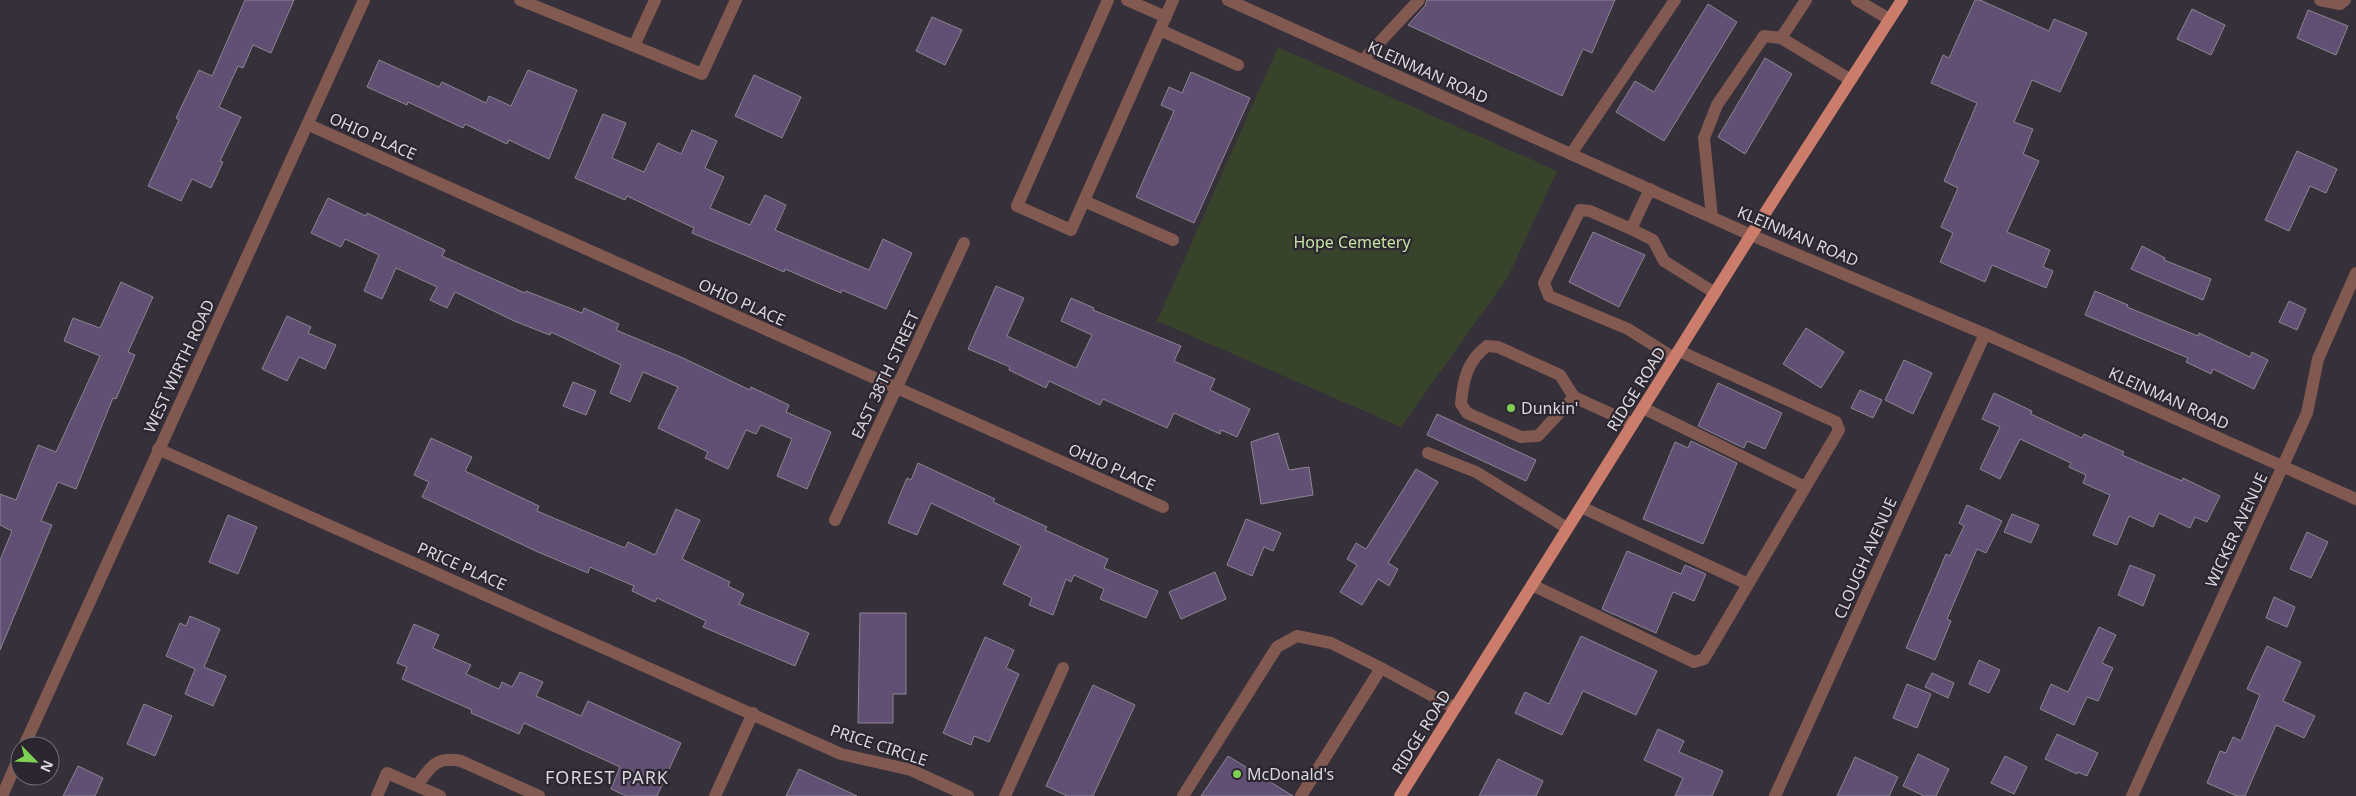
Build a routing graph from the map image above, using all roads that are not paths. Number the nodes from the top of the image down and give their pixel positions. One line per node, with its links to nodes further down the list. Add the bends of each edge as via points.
1 (364, 0): 24 (street, WEST WIRTH ROAD)
2 (520, 0): 20 (street)
3 (654, 0): 20 (street)
4 (736, 0): 20 (street, via 702,74)
5 (1108, 0): 27 (street, via 1017,206 1071,230)
6 (1127, 0): 16 (street)
7 (1173, 0): 16 (street)
8 (1228, 0): 21 (street, KLEINMAN ROAD)
9 (1419, 0): 21 (street)
10 (1675, 0): 25 (street)
11 (1806, 0): 19 (street)
12 (1857, 0): 17 (street)
13 (1902, 0): 17 (main road, RIDGE ROAD)
14 (2320, 0): 15 (street)
15 (2342, 2)
16 (1166, 17): 18 (street)
17 (1890, 19): 23 (main road, RIDGE ROAD)
18 (1160, 30): 22 (street); 27 (street)
19 (1781, 38): 23 (street); 28 (street, via 1764,36 1717,105 1704,138)
20 (634, 46)
21 (1363, 60): 25 (street, KLEINMAN ROAD)
22 (1238, 65)
23 (1851, 80): 30 (main road, RIDGE ROAD)
24 (308, 125): 37 (street, OHIO PLACE); 41 (street, WEST WIRTH ROAD)
25 (1571, 154): 26 (street, KLEINMAN ROAD)
26 (1650, 189): 28 (street, KLEINMAN ROAD); 29 (street)
27 (1084, 201): 31 (street)
28 (1712, 217): 30 (street, KLEINMAN ROAD)
29 (1631, 229): 34 (street, via 1653,240 1664,261); 36 (street, via 1590,211 1580,210 1544,283 1549,296 1628,329)
30 (1751, 234): 34 (main road, RIDGE ROAD); 35 (street, KLEINMAN ROAD)
31 (1172, 240)
32 (964, 242): 37 (street, EAST 38TH STREET)
33 (2356, 273): 43 (street, WICKER AVENUE, via 2318,359 2307,413)
34 (1715, 293): 36 (main road, RIDGE ROAD)
35 (1986, 334): 43 (street, KLEINMAN ROAD); 69 (street, CLOUGH AVENUE)
36 (1676, 354): 39 (main road, RIDGE ROAD); 44 (street, via 1836,422 1839,430)
37 (897, 389): 46 (street, OHIO PLACE); 48 (street, EAST 38TH STREET)
38 (1574, 397): 38 (street, via 1560,375 1498,347 1487,346 1468,365 1461,404 1467,413 1521,437 1538,436); 40 (street)
39 (1643, 408): 40 (main road, RIDGE ROAD); 44 (street)
40 (1633, 424): 47 (main road, RIDGE ROAD)
41 (158, 449): 55 (street, PRICE PLACE); 56 (street, WEST WIRTH ROAD)
42 (1428, 453): 49 (street, via 1476,472)
43 (2283, 466): 45 (street, KLEINMAN ROAD); 70 (street, WICKER AVENUE)
44 (1806, 487): 50 (street)
45 (2356, 499)
46 (1163, 507)
47 (1581, 507): 49 (main road, RIDGE ROAD); 50 (street)
48 (835, 520)
49 (1568, 528): 51 (main road, RIDGE ROAD)
50 (1748, 584): 51 (street, via 1704,659 1694,662)
51 (1532, 585): 54 (main road, RIDGE ROAD)
52 (1063, 668): 65 (street)
53 (1381, 668): 54 (street); 66 (street, via 1331,643 1298,636 1277,647); 67 (street)
54 (1455, 708): 68 (main road, RIDGE ROAD)
55 (753, 713): 63 (street); 64 (street, PRICE CIRCLE, via 841,754 911,770)
56 (29, 736)
57 (10, 778): 59 (street)
58 (416, 786): 60 (street, via 387,773); 61 (street); 62 (street, via 438,761 448,758)
59 (2, 796)
60 (377, 796)
61 (440, 796)
62 (539, 796)
63 (715, 796)
64 (968, 796)
65 (1006, 796)
66 (1183, 796)
67 (1301, 796)
68 (1400, 796)
69 (1775, 796)
70 (2132, 796)

